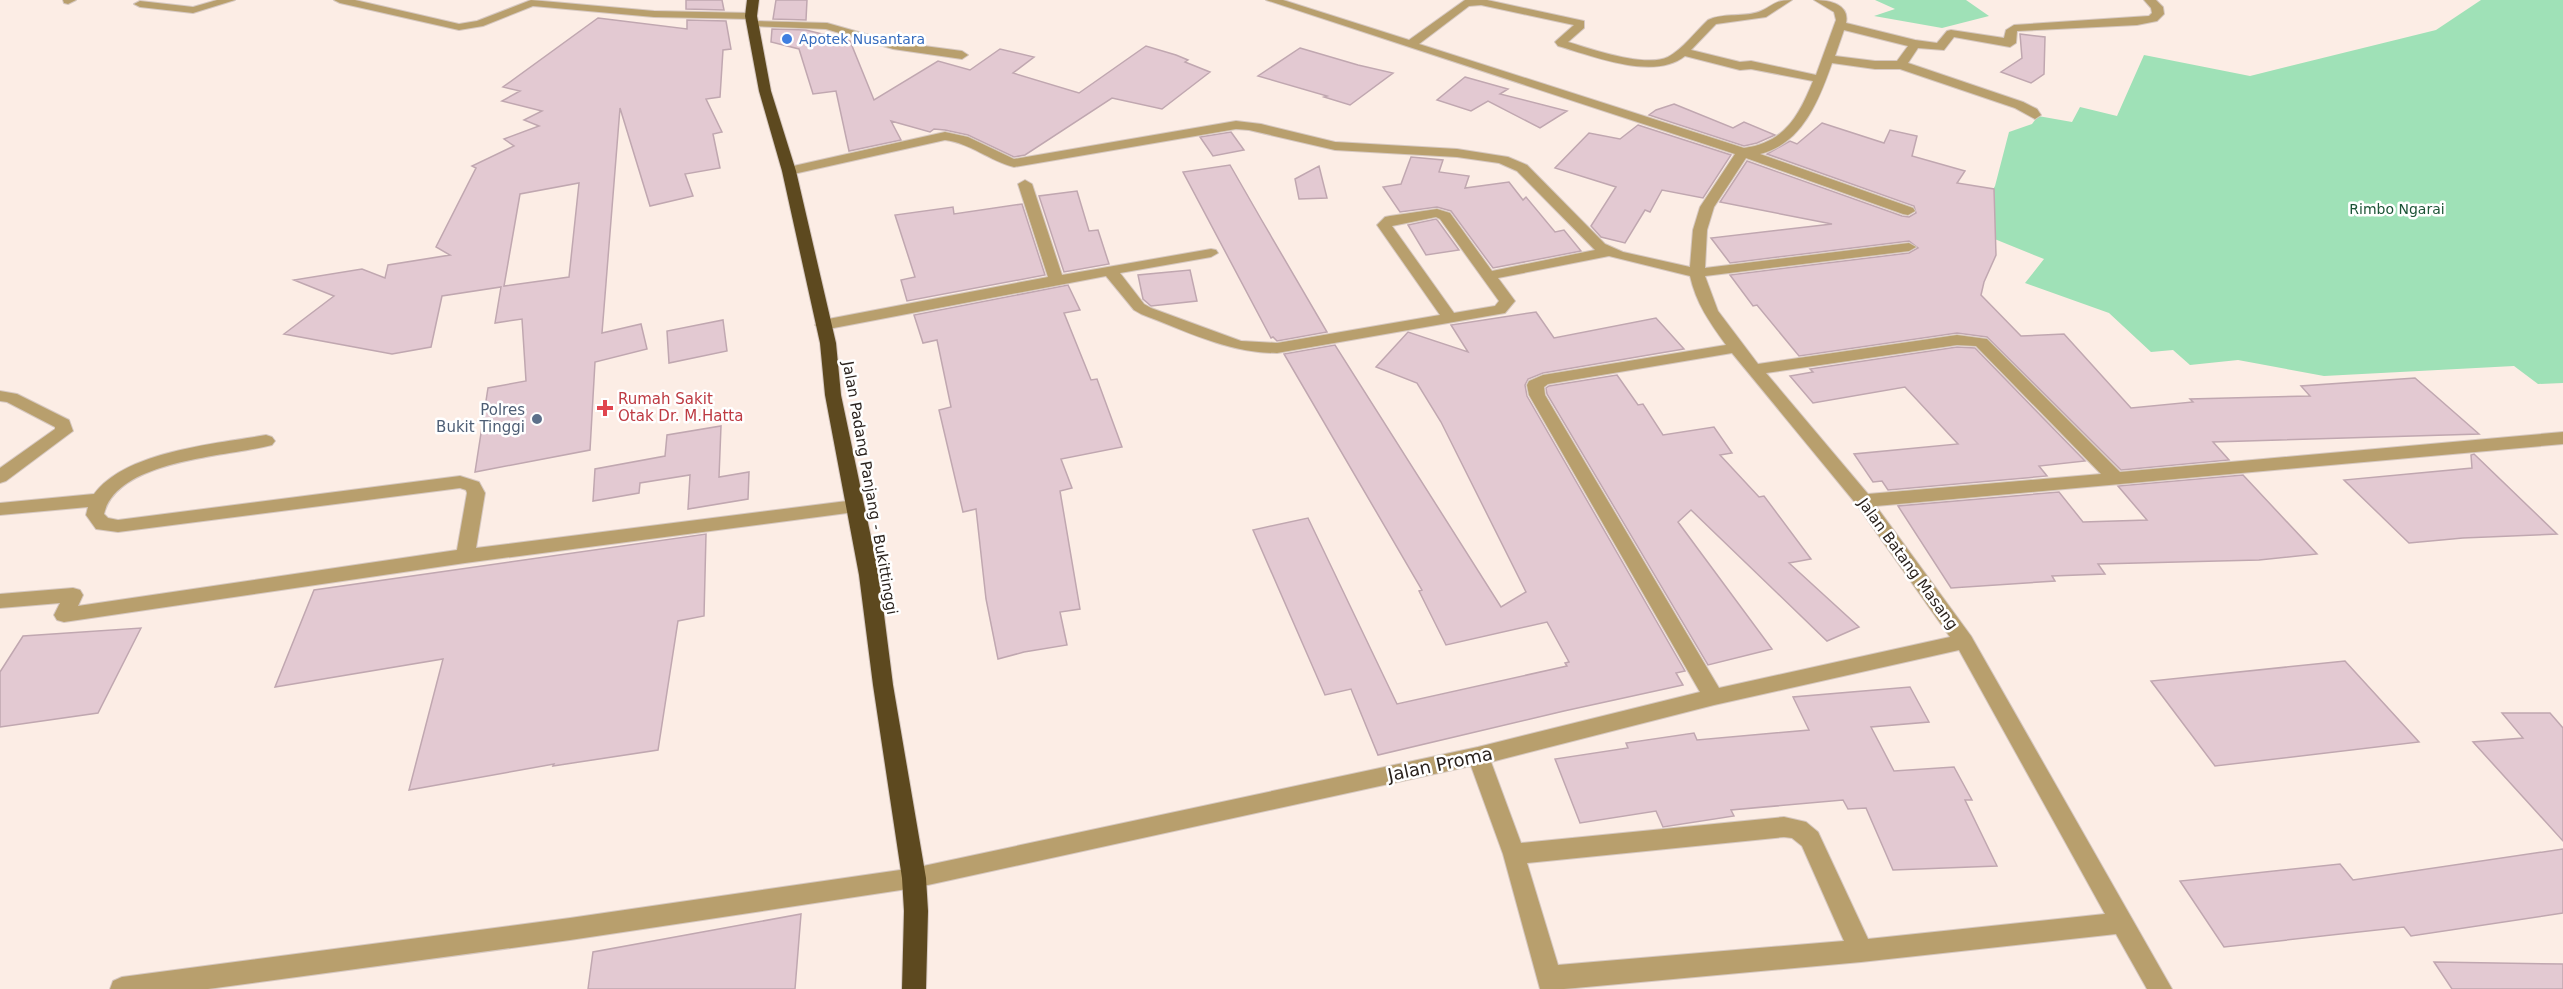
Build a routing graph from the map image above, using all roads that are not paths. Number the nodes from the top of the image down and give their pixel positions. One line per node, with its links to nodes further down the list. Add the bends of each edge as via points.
1 (229, 0): 7 (street, via 193,10)
2 (340, 0): 8 (street, via 459,27 479,24 532,3 654,14)
3 (1272, 0): 10 (street)
4 (1786, 0): 12 (street, via 1762,15 1712,22)
5 (1821, 0): 9 (street, via 1841,13)
6 (2150, 0): 11 (street, via 2158,14 2137,22 2014,28 2010,43 1951,33 1940,47)
7 (140, 4)
8 (752, 13): 13 (street, via 827,26 893,45); 19 (highway, Jalan Padang Panjang - Bukittinggi, via 765,91)
9 (1839, 25): 11 (street); 14 (street)
10 (1411, 44): 12 (street, via 1473,1 1577,22 1580,26 1561,42 1584,50 1656,64 1671,60); 18 (street)
11 (1915, 44): 15 (street)
12 (1681, 51): 16 (street, via 1736,66)
13 (962, 55)
14 (1828, 59): 15 (street); 16 (street)
15 (1901, 65): 17 (street, via 2019,105)
16 (1819, 79): 18 (street, via 1794,130 1769,148)
17 (2035, 115)
18 (1743, 152): 21 (street); 26 (street, Jalan Batang Masang, via 1707,207 1700,230)
19 (789, 171): 23 (street, via 945,136 963,138 994,157 1014,163 1236,124 1252,125 1336,146 1482,155 1511,162 1522,168 1594,243); 30 (highway, Jalan Padang Panjang - Bukittinggi)
20 (1026, 184): 28 (street)
21 (1908, 211)
22 (1909, 247): 26 (street)
23 (1609, 252): 26 (street); 27 (street)
24 (1211, 253): 25 (street)
25 (1111, 272): 28 (street); 29 (street, via 1146,311 1251,348 1277,348)
26 (1697, 273): 31 (street, Jalan Batang Masang, via 1710,311)
27 (1488, 276): 29 (street, via 1507,301 1505,306); 29 (street, via 1442,214 1386,222 1386,228)
28 (1056, 280): 30 (street)
29 (1450, 318)
30 (823, 325): 40 (highway, Jalan Padang Panjang - Bukittinggi)
31 (1736, 348): 32 (street, Jalan Batang Masang); 45 (street, via 1543,380 1535,386)
32 (1754, 370): 37 (street, via 1956,340 1981,342); 39 (street, Jalan Batang Masang)
33 (0, 396): 36 (street, via 63,423 64,431)
34 (2563, 438): 37 (street)
35 (266, 441): 38 (street, via 157,462 116,483)
36 (0, 477)
37 (2117, 479): 39 (street)
38 (99, 500): 41 (street); 42 (street, via 95,515 103,524 118,526 460,482 473,486 476,493)
39 (1863, 501): 44 (street, Jalan Batang Masang)
40 (855, 506): 42 (street); 48 (highway, Jalan Padang Panjang - Bukittinggi, via 869,575)
41 (0, 509)
42 (465, 556): 43 (street, via 64,615 73,595)
43 (0, 601)
44 (1964, 641): 45 (street, Jalan Proma); 49 (street, Jalan Batang Masang)
45 (1714, 697): 46 (street, Jalan Proma)
46 (1478, 756): 47 (street); 48 (street, Jalan Proma)
47 (1514, 854): 50 (street, via 1784,827 1798,829 1810,839); 51 (street)
48 (914, 878): 52 (street, Jalan Proma); 53 (highway, Jalan Padang Panjang - Bukittinggi)
49 (2120, 923): 50 (street); 54 (street, Jalan Batang Masang)
50 (1861, 951): 51 (street)
51 (1551, 983)
52 (122, 989)
53 (914, 989)
54 (2160, 989)

